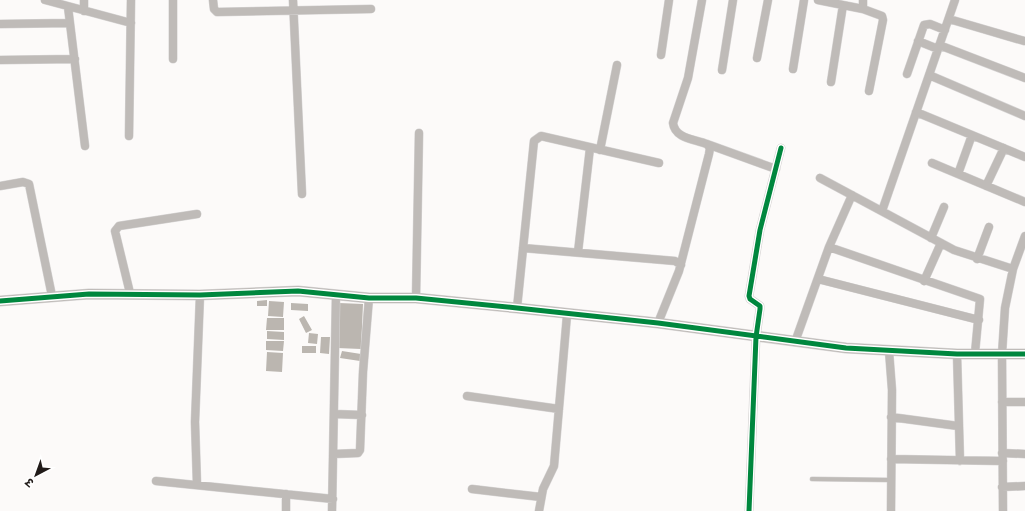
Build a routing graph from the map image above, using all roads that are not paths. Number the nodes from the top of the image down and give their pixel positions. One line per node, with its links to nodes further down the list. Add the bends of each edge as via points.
1 (46, 0): 16 (street)
2 (84, 0): 19 (street)
3 (131, 0): 23 (street)
4 (173, 0): 32 (street)
5 (213, 0): 20 (street, via 214,9 218,12)
6 (293, 0): 20 (street)
7 (669, 0): 29 (street)
8 (702, 0): 47 (street, via 688,78 673,123 677,134)
9 (733, 0): 36 (street)
10 (768, 0): 30 (street)
11 (804, 0): 35 (street)
12 (818, 0): 15 (street)
13 (863, 0): 18 (street)
14 (955, 0): 21 (street)
15 (843, 5): 18 (street); 40 (street)
16 (68, 7): 19 (street); 22 (street)
17 (371, 9): 20 (street)
18 (863, 9): 41 (street, via 879,14 883,20)
19 (84, 11): 23 (street)
20 (294, 12): 61 (street)
21 (949, 19): 25 (street); 27 (street)
22 (70, 23): 24 (street); 31 (street)
23 (131, 23): 46 (street)
24 (0, 24)
25 (945, 30): 26 (street, via 926,24 922,27); 28 (street)
26 (918, 41): 28 (street); 37 (street)
27 (1024, 41)
28 (939, 47): 38 (street); 39 (street)
29 (661, 55)
30 (757, 58)
31 (75, 59): 33 (street); 48 (street)
32 (173, 59)
33 (0, 60)
34 (616, 65): 52 (street)
35 (793, 69)
36 (722, 70)
37 (907, 74)
38 (929, 75): 42 (street); 43 (street)
39 (1025, 78)
40 (831, 82)
41 (869, 91)
42 (916, 112): 45 (street); 65 (street)
43 (1025, 116)
44 (419, 133): 84 (street)
45 (972, 135): 51 (street); 57 (street)
46 (129, 136)
47 (707, 144): 56 (street); 75 (street, via 710,148 709,154)
48 (85, 146)
49 (590, 148): 52 (street); 72 (street, via 541,136 534,142); 73 (street)
50 (781, 148): 56 (street)
51 (1004, 148): 53 (street); 60 (street)
52 (600, 150): 54 (street)
53 (1025, 157)
54 (659, 163)
55 (932, 163): 57 (street)
56 (776, 169): 90 (street, via 760,230 749,296 760,308)
57 (958, 174): 60 (street)
58 (820, 178): 62 (street)
59 (0, 186): 82 (street, via 23,182 29,184)
60 (986, 186): 63 (street)
61 (302, 194)
62 (852, 195): 65 (street); 71 (street)
63 (1025, 202)
64 (944, 207): 69 (street)
65 (882, 211): 69 (street)
66 (197, 214): 79 (street, via 119,226 116,229)
67 (989, 227): 74 (street)
68 (1025, 236): 76 (street)
69 (931, 238): 70 (street)
70 (941, 243): 74 (street); 78 (street)
71 (829, 247): 77 (street); 78 (street)
72 (523, 248): 73 (street); 86 (street)
73 (578, 252): 75 (street, via 675,261)
74 (977, 259): 76 (street)
75 (681, 265): 89 (street)
76 (1013, 269): 95 (street, via 1005,308)
77 (818, 279): 88 (street); 91 (street)
78 (924, 280): 88 (street, via 980,299)
79 (130, 293): 80 (street); 82 (street)
80 (200, 295): 81 (street, via 298,291); 113 (street)
81 (336, 295): 83 (street); 101 (street)
82 (52, 296): 85 (street)
83 (369, 298): 84 (street); 102 (street)
84 (416, 298): 86 (street)
85 (0, 302)
86 (517, 308): 87 (street)
87 (567, 315): 89 (street); 100 (street)
88 (979, 320): 93 (street)
89 (658, 323): 90 (street)
90 (756, 337): 91 (street); 123 (street)
91 (795, 342): 92 (street)
92 (889, 352): 94 (street); 103 (street)
93 (975, 353): 94 (street); 95 (street)
94 (957, 354): 104 (street)
95 (1002, 354): 96 (street); 98 (street)
96 (1025, 354)
97 (467, 396): 100 (street)
98 (1002, 402): 99 (street); 107 (street)
99 (1025, 402)
100 (559, 409): 118 (street, via 554,466)
101 (334, 414): 102 (street); 105 (street)
102 (362, 415): 105 (street, via 360,452)
103 (892, 417): 104 (street); 108 (street)
104 (958, 426): 109 (street)
105 (334, 454): 119 (street)
106 (1025, 454): 107 (street)
107 (1002, 457): 109 (street); 115 (street)
108 (892, 459): 109 (street); 111 (street)
109 (960, 461)
110 (812, 480): 111 (lane)
111 (891, 480): 124 (street)
112 (156, 481): 113 (street)
113 (197, 485): 117 (street)
114 (1025, 486): 115 (street)
115 (1002, 487): 125 (street)
116 (472, 489): 118 (street)
117 (286, 494): 119 (street); 120 (street)
118 (541, 497): 122 (street)
119 (333, 499): 121 (street)
120 (286, 511)
121 (332, 511)
122 (539, 511)
123 (749, 511)
124 (891, 511)
125 (1003, 511)

